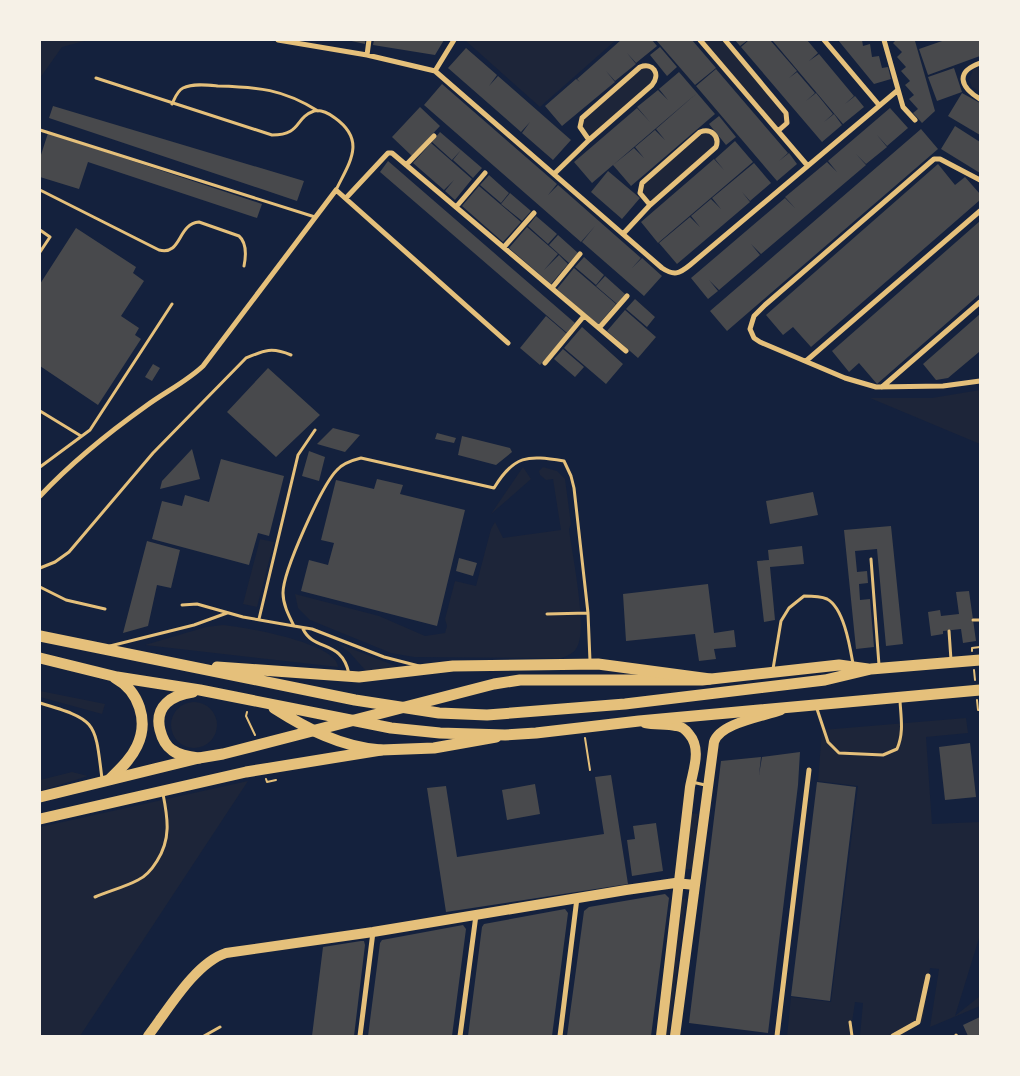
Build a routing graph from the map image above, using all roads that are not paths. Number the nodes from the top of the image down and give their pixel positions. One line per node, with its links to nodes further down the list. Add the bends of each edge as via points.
1 (280, 40): 8 (street)
2 (369, 40): 8 (street)
3 (454, 40): 10 (street)
4 (700, 40): 19 (street)
5 (725, 40): 19 (street, via 786,113 787,123)
6 (824, 40): 15 (street)
7 (884, 40): 12 (street)
8 (367, 55): 10 (street)
9 (980, 63): 13 (street, via 967,69 963,79 969,91)
10 (435, 71): 25 (street)
11 (96, 78): 14 (lane)
12 (898, 90): 15 (street); 17 (street, via 903,107)
13 (980, 99)
14 (172, 104): 16 (lane, via 178,93 187,87 233,86 273,90); 16 (lane, via 272,135 290,132 307,115)
15 (879, 106): 23 (street)
16 (318, 110): 28 (lane, via 344,125 353,142 353,154)
17 (915, 120)
18 (40, 130): 34 (lane)
19 (778, 131): 23 (street)
20 (434, 136): 22 (street)
21 (589, 140): 21 (street, via 580,127 582,118 640,67 653,68 655,82); 25 (street)
22 (406, 165): 29 (street, via 388,153); 31 (street)
23 (807, 165): 36 (street, via 676,274 662,268)
24 (485, 173): 31 (street)
25 (554, 174): 36 (street)
26 (980, 180): 50 (street, via 934,159 754,316 750,330 754,338)
27 (40, 190): 40 (lane, via 166,252 192,222 239,236 243,239)
28 (336, 190): 29 (street); 34 (street)
29 (346, 198): 47 (street)
30 (650, 205): 30 (street, via 640,193 642,183 700,132 714,133 716,147); 36 (street)
31 (456, 206): 37 (street)
32 (980, 211): 50 (street)
33 (534, 213): 37 (street)
34 (315, 217): 58 (street, via 203,366 116,427)
35 (40, 230): 38 (lane, via 50,237)
36 (623, 234)
37 (504, 248): 41 (street)
38 (40, 252)
39 (580, 254): 41 (street)
40 (244, 266)
41 (552, 288): 45 (street)
42 (628, 296): 46 (street)
43 (980, 302): 53 (street)
44 (172, 304): 56 (lane, via 90,430)
45 (584, 316): 46 (street); 51 (street)
46 (599, 328): 48 (street)
47 (508, 343)
48 (626, 351)
49 (291, 356): 60 (lane, via 277,349 246,358 153,453 69,552)
50 (806, 361): 53 (street)
51 (545, 363)
52 (980, 381): 53 (street)
53 (882, 388)
54 (40, 411): 56 (lane)
55 (315, 430): 67 (lane, via 298,456)
56 (81, 436): 57 (lane)
57 (40, 467)
58 (40, 496)
59 (871, 559): 82 (lane)
60 (40, 568)
61 (40, 587): 63 (lane, via 66,600)
62 (182, 605): 64 (lane, via 196,604)
63 (105, 609)
64 (227, 613): 67 (lane); 74 (lane)
65 (588, 613): 66 (lane); 70 (lane, via 574,488 564,461 541,458 517,461 494,488 362,458 346,463 328,482 292,557 283,594); 79 (lane)
66 (547, 614)
67 (259, 619): 70 (lane)
68 (973, 620): 69 (lane)
69 (980, 620)
70 (294, 626): 71 (lane)
71 (303, 628): 81 (lane, via 384,657); 85 (lane, via 308,637 341,655)
72 (949, 631): 78 (lane)
73 (40, 636): 74 (main road)
74 (100, 649): 77 (main road)
75 (40, 658): 84 (main road)
76 (980, 660): 78 (main road)
77 (168, 662): 82 (main road, via 355,700 439,713 487,715 625,704 825,680); 85 (main road)
78 (951, 662): 82 (main road)
79 (590, 664): 81 (main road); 86 (main road)
80 (854, 667): 82 (main road); 83 (main road, via 839,665); 83 (lane, via 836,607 828,599 804,596 789,608 781,621)
81 (430, 669): 85 (main road)
82 (875, 669)
83 (773, 672): 86 (main road)
84 (109, 675): 87 (main road); 99 (main road, via 129,688 135,697 142,728 132,754)
85 (350, 676)
86 (710, 679): 97 (main road, via 520,680 494,684)
87 (200, 690): 91 (main road); 97 (main road, via 167,701 159,713 162,736 171,750)
88 (980, 690): 89 (main road)
89 (899, 698): 92 (main road); 92 (lane, via 900,741 896,749 883,755 839,753 828,742)
90 (40, 703): 99 (lane, via 72,712 88,722 97,740)
91 (268, 705): 95 (main road, via 418,732); 96 (main road, via 326,737 350,746)
92 (816, 706): 93 (main road)
93 (788, 708): 94 (main road); 101 (main road, via 728,727 718,734)
94 (639, 721): 95 (main road); 100 (main road, via 678,726 688,732 696,755)
95 (505, 735): 96 (main road, via 434,748)
96 (381, 750): 102 (main road, via 246,772)
97 (199, 758): 99 (main road)
98 (809, 770): 123 (street)
99 (106, 780): 103 (main road)
100 (691, 782): 101 (lane); 105 (main road)
101 (708, 786): 106 (main road)
102 (163, 791): 104 (main road); 107 (lane, via 168,815 163,852 151,870 138,880)
103 (40, 797)
104 (40, 819)
105 (680, 884): 106 (main road); 108 (main road); 111 (main road)
106 (696, 885): 112 (main road)
107 (95, 897)
108 (577, 898): 109 (main road); 120 (street)
109 (476, 914): 110 (main road); 119 (street)
110 (373, 932): 116 (main road, via 221,954 193,976); 118 (street)
111 (670, 957): 112 (main road); 121 (main road)
112 (685, 958): 122 (main road)
113 (928, 976): 125 (street, via 918,1022)
114 (850, 1022): 124 (lane)
115 (220, 1027): 117 (lane)
116 (148, 1036)
117 (204, 1036)
118 (360, 1036)
119 (460, 1036)
120 (560, 1036)
121 (661, 1036)
122 (676, 1036)
123 (777, 1036)
124 (852, 1036)
125 (893, 1036)

